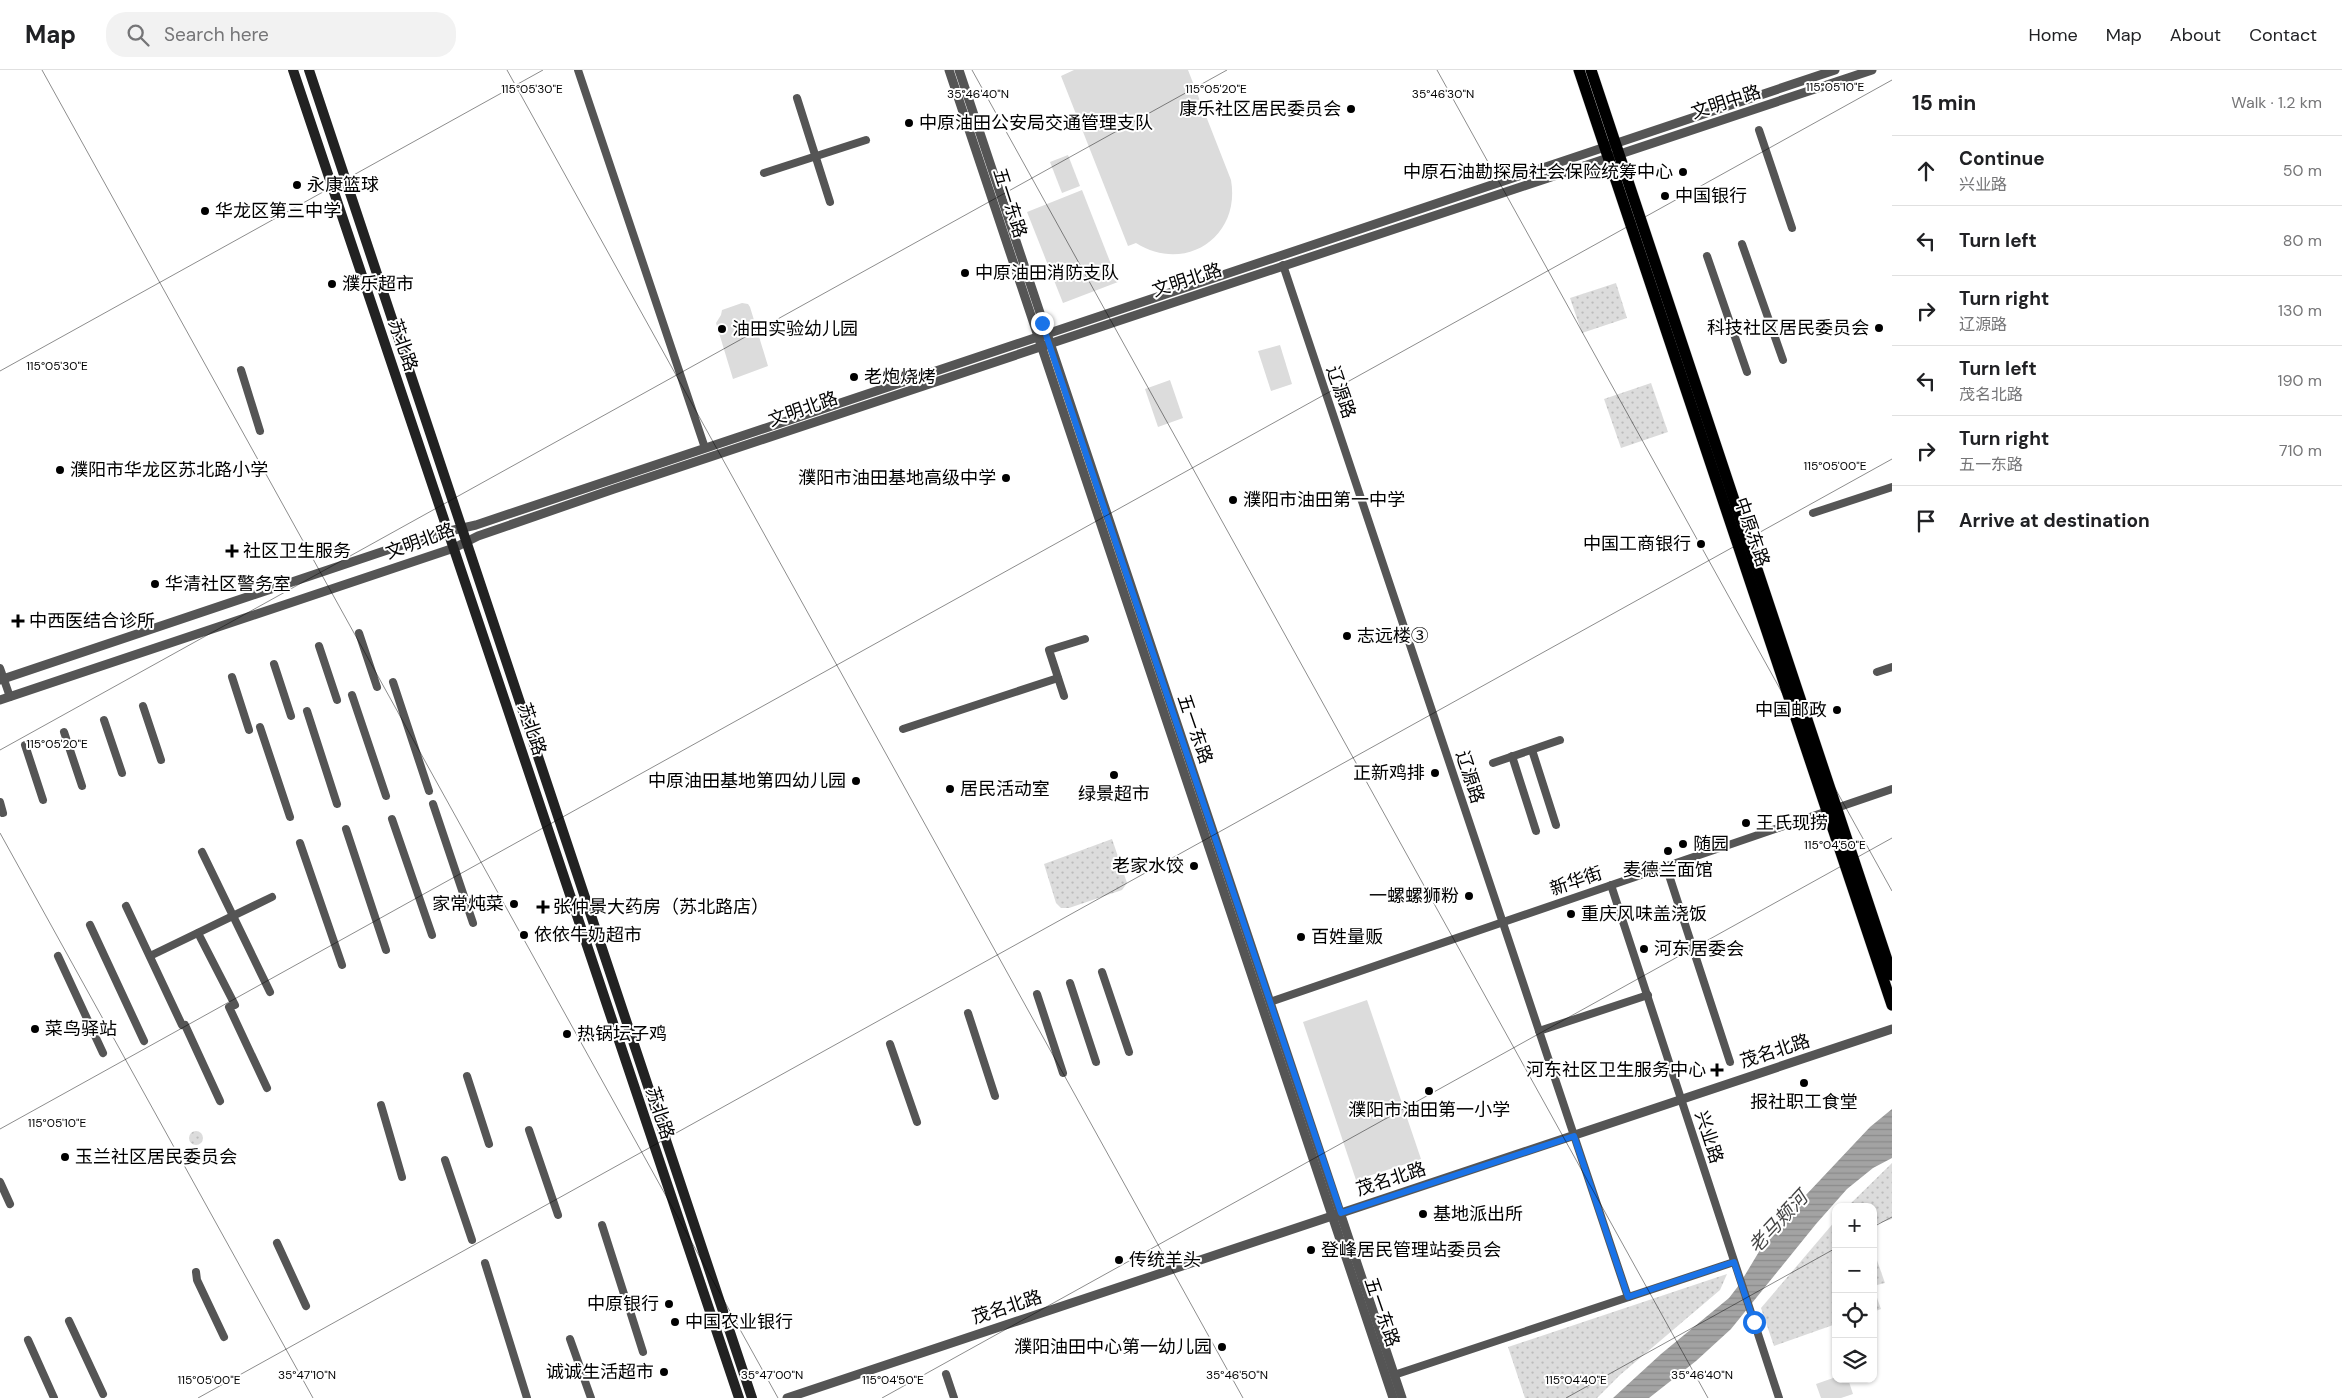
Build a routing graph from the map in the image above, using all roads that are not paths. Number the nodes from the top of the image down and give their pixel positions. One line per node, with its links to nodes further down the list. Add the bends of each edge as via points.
1 (293, 70): 32 (main road, 苏北路)
2 (309, 70): 31 (main road, 苏北路)
3 (578, 70): 28 (street)
4 (949, 70): 22 (street, 五一东路)
5 (959, 70): 22 (street, 五一东路)
6 (1579, 70): 14 (main road, 中原东路)
7 (1591, 70): 13 (main road, 中原东路)
8 (1835, 70): 13 (street, 文明中路)
9 (1872, 70): 13 (street, 文明中路)
10 (796, 98): 15 (street)
11 (1758, 130): 18 (street)
12 (866, 140): 15 (street)
13 (1618, 149): 14 (street, 文明北路); 75 (main road, 中原东路)
14 (1606, 153): 21 (street, 文明北路); 22 (street, 文明北路); 75 (main road, 中原东路)
15 (815, 156): 16 (street); 17 (street)
16 (764, 173)
17 (830, 202)
18 (1792, 228)
19 (1742, 244): 24 (street)
20 (1707, 256): 26 (street)
21 (1283, 266): 23 (street, 文明北路); 89 (street, 辽源路)
22 (1042, 334): 23 (street, 五一东路); 28 (street, 文明北路)
23 (1045, 344): 33 (street, 文明北路); 104 (street, 五一东路); 131 (street, 五一东路)
24 (1783, 360)
25 (241, 370): 27 (street)
26 (1747, 372)
27 (260, 431)
28 (705, 448): 31 (street, 文明北路)
29 (1892, 487): 30 (street)
30 (1813, 513)
31 (462, 529): 32 (street, 文明北路); 33 (main road, 苏北路)
32 (449, 532): 34 (main road, 苏北路); 44 (street, 文明北路, via 413,541)
33 (466, 542): 34 (street, 文明北路); 154 (main road, 苏北路)
34 (454, 548): 49 (street, 文明北路); 153 (main road, 苏北路)
35 (359, 633): 46 (street)
36 (1085, 638): 43 (street, via 1049,650)
37 (319, 646): 51 (street)
38 (274, 664): 54 (street)
39 (1892, 667): 41 (street)
40 (0, 668): 44 (street)
41 (1877, 672)
42 (232, 677): 58 (street)
43 (1058, 678): 48 (street); 57 (street)
44 (2, 679): 49 (street)
45 (394, 682): 69 (street)
46 (377, 687)
47 (352, 695): 70 (street)
48 (1064, 696)
49 (10, 697): 50 (street, 文明北路)
50 (0, 700)
51 (338, 700)
52 (143, 706): 64 (street)
53 (307, 711): 73 (street)
54 (291, 716)
55 (104, 720): 66 (street)
56 (260, 727): 77 (street)
57 (903, 729)
58 (249, 730)
59 (64, 732): 67 (street)
60 (1560, 740): 62 (street)
61 (25, 746): 71 (street)
62 (1532, 750): 63 (street); 79 (street)
63 (1512, 756): 65 (street); 81 (street)
64 (161, 760)
65 (1493, 763)
66 (122, 773)
67 (82, 786)
68 (1892, 789): 75 (street, 新华街)
69 (429, 791)
70 (386, 796)
71 (43, 800)
72 (0, 802): 76 (street)
73 (336, 804)
74 (433, 804): 90 (street)
75 (1832, 809): 84 (street, 新华街); 99 (main road, 中原东路); 105 (main road, 中原东路)
76 (3, 813)
77 (290, 817)
78 (392, 820): 93 (street)
79 (1556, 824)
80 (346, 829): 94 (street)
81 (1536, 831)
82 (300, 842): 97 (street)
83 (202, 852): 88 (street)
84 (1666, 866): 85 (street, 新华街); 114 (street)
85 (1611, 885): 89 (street, 新华街); 103 (street, 兴业路)
86 (272, 897): 88 (street)
87 (126, 906): 96 (street)
88 (233, 916): 92 (street); 101 (street)
89 (1502, 922): 104 (street, 新华街); 108 (street, 辽源路)
90 (473, 923)
91 (90, 925): 109 (street)
92 (198, 933): 96 (street); 117 (street)
93 (432, 935)
94 (386, 950)
95 (58, 956): 112 (street)
96 (150, 956): 120 (street)
97 (342, 965)
98 (1102, 972): 111 (street)
99 (1892, 975)
100 (1070, 983): 113 (street)
101 (270, 992)
102 (1037, 994): 115 (street)
103 (1648, 995): 108 (street); 119 (street, 兴业路)
104 (1270, 1002): 131 (street, 五一东路)
105 (1892, 1005)
106 (968, 1013): 118 (street)
107 (1892, 1029): 119 (street, 茂名北路)
108 (1539, 1031): 124 (street, 辽源路)
109 (144, 1041)
110 (890, 1044): 122 (street)
111 (1129, 1052)
112 (103, 1053)
113 (1096, 1062)
114 (1730, 1062)
115 (1063, 1073)
116 (467, 1076): 125 (street)
117 (267, 1088)
118 (995, 1096)
119 (1681, 1099): 124 (street, 茂名北路); 135 (street, 兴业路)
120 (220, 1101)
121 (381, 1104): 127 (street)
122 (917, 1122)
123 (529, 1130): 130 (street)
124 (1574, 1136): 131 (street, 茂名北路); 139 (street, 辽源路)
125 (489, 1144)
126 (445, 1160): 133 (street)
127 (402, 1177)
128 (0, 1182): 129 (street)
129 (10, 1204)
130 (558, 1215)
131 (1337, 1215): 148 (street, 五一东路); 155 (street, 茂名北路); 157 (street, 五一东路)
132 (602, 1225): 138 (street)
133 (472, 1240)
134 (277, 1243): 140 (street)
135 (1734, 1262): 139 (street); 159 (street, 兴业路)
136 (485, 1263): 151 (street)
137 (196, 1272): 143 (street)
138 (624, 1294)
139 (1628, 1297): 148 (street)
140 (306, 1306)
141 (630, 1311): 146 (street)
142 (69, 1321): 149 (street)
143 (224, 1337)
144 (570, 1339): 152 (street)
145 (28, 1340): 150 (street)
146 (642, 1352)
147 (946, 1374): 156 (street)
148 (1394, 1375): 158 (street, 五一东路)
149 (103, 1394)
150 (54, 1398)
151 (527, 1398)
152 (591, 1398)
153 (739, 1398)
154 (752, 1398)
155 (787, 1398)
156 (954, 1398)
157 (1393, 1398)
158 (1402, 1398)
159 (1780, 1398)

